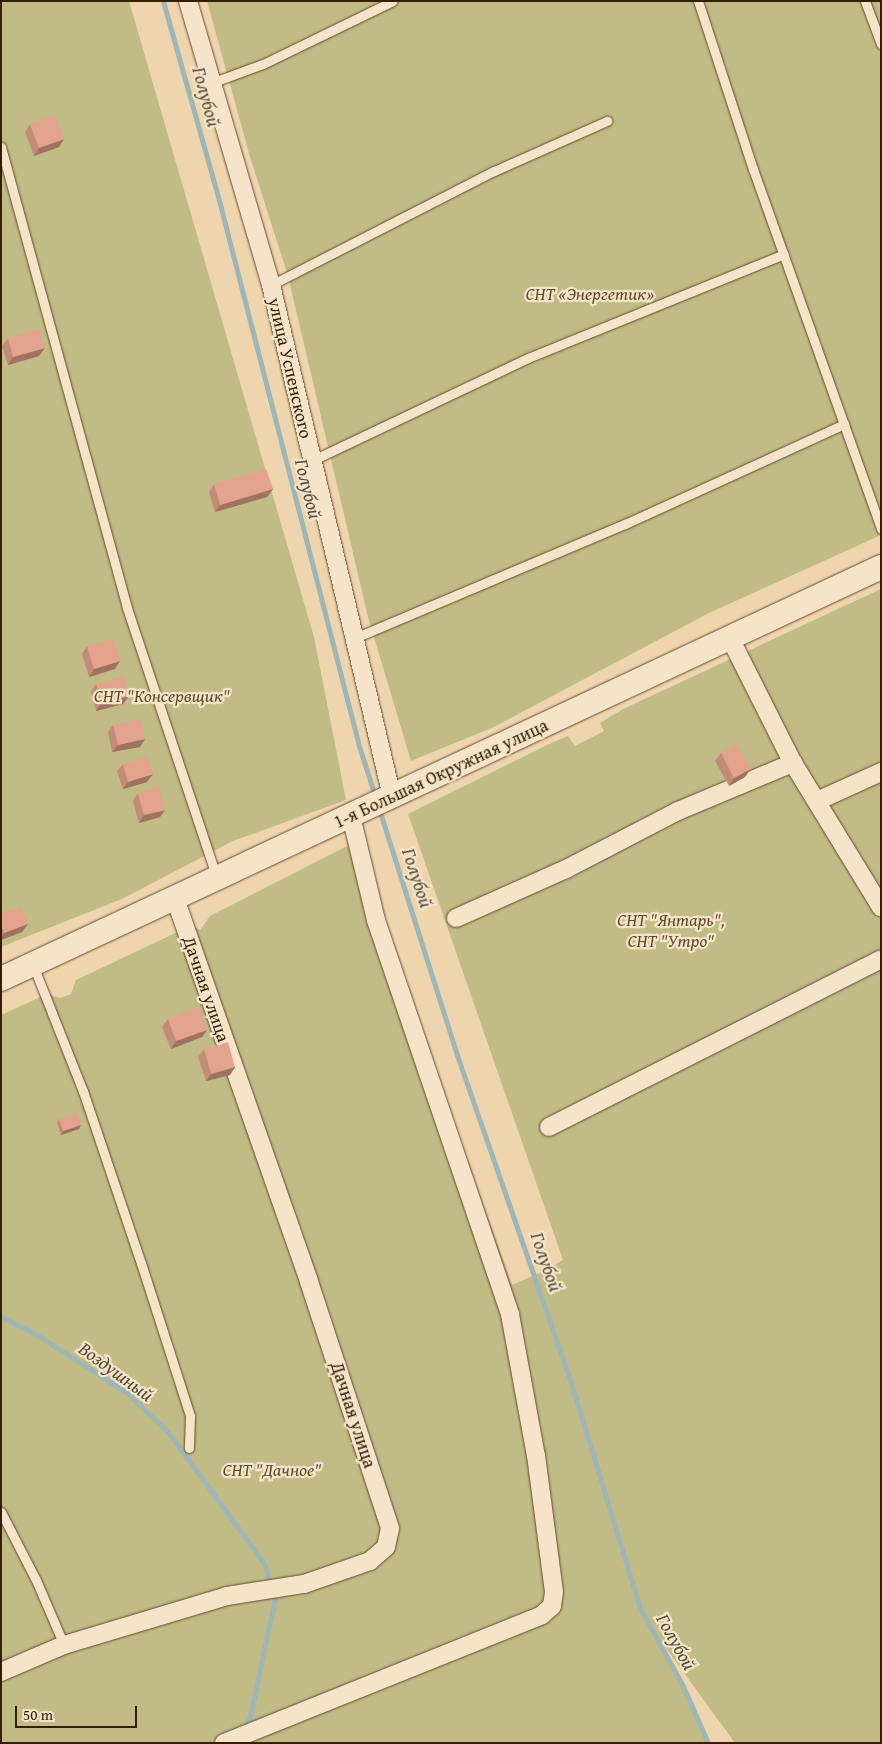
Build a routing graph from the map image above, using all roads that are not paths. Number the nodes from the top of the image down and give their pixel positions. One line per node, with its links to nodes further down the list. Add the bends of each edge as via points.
1 (188, 1): 6 (street, улица Успенского)
2 (393, 1): 6 (lane, via 263,64)
3 (698, 1): 9 (lane)
4 (865, 1): 5 (lane)
5 (881, 44)
6 (211, 83): 10 (street, улица Успенского)
7 (607, 121): 10 (lane, via 494,171)
8 (1, 147): 22 (lane, via 126,608)
9 (784, 254): 11 (lane); 12 (lane, via 528,358)
10 (271, 284): 12 (street, улица Успенского)
11 (844, 424): 13 (lane); 15 (lane, via 625,524)
12 (311, 462): 15 (street, улица Успенского)
13 (881, 529)
14 (881, 567): 16 (street, 1-я Большая Окружная улица)
15 (357, 637): 19 (street, улица Успенского)
16 (730, 638): 17 (street); 19 (street, 1-я Большая Окружная улица)
17 (793, 763): 20 (street); 25 (street, via 678,811 566,869)
18 (881, 772): 20 (street)
19 (392, 797): 21 (street, 1-я Большая Окружная улица)
20 (817, 801): 24 (street)
21 (357, 813): 22 (street, 1-я Большая Окружная улица); 34 (street, via 376,920 510,1314 536,1456 554,1592 552,1606 542,1615)
22 (218, 878): 23 (street, 1-я Большая Окружная улица)
23 (175, 898): 27 (street, 1-я Большая Окружная улица); 32 (street, Дачная улица, via 312,1290 390,1528 386,1547 370,1561 304,1584 227,1596)
24 (881, 907)
25 (456, 918)
26 (881, 959): 29 (street)
27 (33, 964): 28 (street, 1-я Большая Окружная улица); 30 (lane, via 82,1091 141,1263 190,1416)
28 (1, 979)
29 (549, 1127)
30 (189, 1448)
31 (1, 1512): 32 (lane, via 36,1580)
32 (64, 1645): 33 (street, Дачная улица)
33 (1, 1672)
34 (224, 1743)

